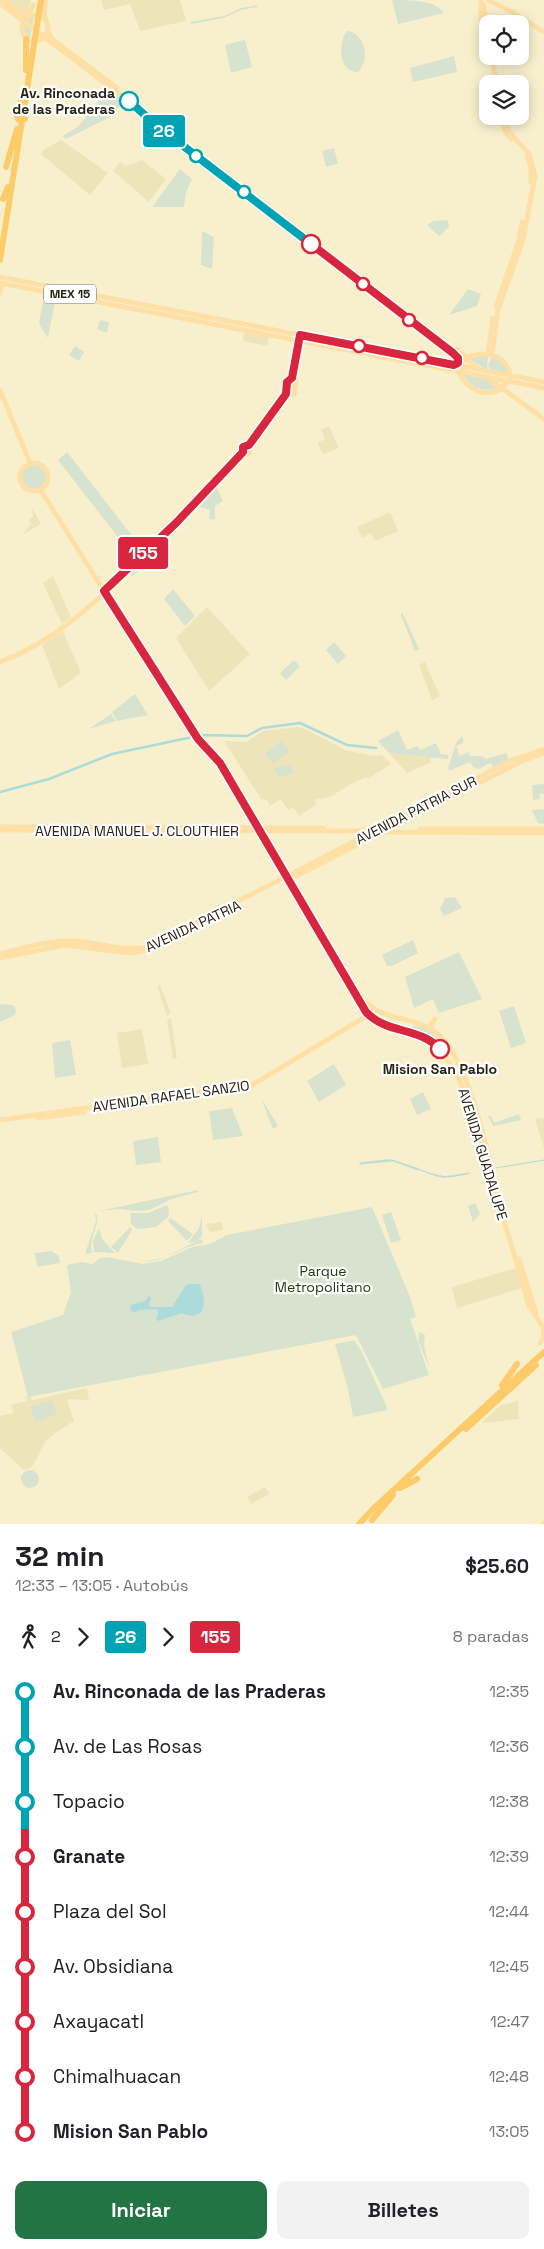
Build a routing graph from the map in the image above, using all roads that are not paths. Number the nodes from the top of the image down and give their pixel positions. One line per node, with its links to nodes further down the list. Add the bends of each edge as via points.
1 (46, 0): 10 (main road, via 44,16)
2 (485, 0): 7 (main road); 8 (main road); 12 (main road)
3 (494, 0): 12 (main road, via 516,10)
4 (36, 1): 6 (main road, via 28,14); 9 (main road); 14 (highway); 17 (highway)
5 (0, 3): 6 (main road); 11 (main road); 21 (main road)
6 (20, 15): 9 (main road)
7 (482, 15)
8 (485, 15)
9 (32, 16): 10 (main road); 11 (main road)
10 (47, 23): 13 (main road)
11 (22, 25): 14 (main road, via 21,32)
12 (544, 30)
13 (48, 31): 14 (main road); 21 (main road, via 52,39)
14 (36, 40): 15 (main road); 16 (highway); 17 (highway, via 28,51); 20 (highway); 24 (main road)
15 (76, 62)
16 (34, 68)
17 (26, 78): 18 (highway)
18 (24, 87): 20 (highway); 22 (highway)
19 (32, 87): 20 (highway, via 26,117 18,120)
20 (21, 109): 25 (highway); 30 (highway)
21 (143, 110): 24 (main road); 34 (main road)
22 (19, 123): 26 (highway); 27 (highway)
23 (504, 125): 43 (main road, via 506,133 527,156 531,178 519,240 495,310)
24 (159, 126): 34 (main road); 41 (main road)
25 (21, 159)
26 (6, 168)
27 (8, 187): 29 (highway); 31 (highway)
28 (13, 192): 30 (highway)
29 (3, 199)
30 (8, 205): 31 (highway)
31 (5, 217): 32 (highway); 33 (highway)
32 (0, 238)
33 (0, 260)
34 (339, 260): 39 (main road)
35 (2, 281): 36 (main road, MEX 15); 37 (main road)
36 (58, 291): 38 (main road); 38 (main road, MEX 15)
37 (0, 293)
38 (137, 306): 40 (main road)
39 (420, 322): 41 (main road); 41 (main road)
40 (300, 338): 45 (main road); 47 (main road)
41 (444, 343): 42 (main road); 44 (main road)
42 (455, 352): 44 (main road); 45 (main road, via 461,358)
43 (490, 353): 44 (main road); 48 (main road, via 504,361)
44 (467, 359): 45 (main road); 46 (main road)
45 (458, 368): 46 (main road); 48 (main road); 48 (main road, via 463,381 474,389 491,392)
46 (482, 370): 48 (main road, via 500,374)
47 (293, 378): 51 (main road, via 287,382); 51 (main road, via 296,381 295,393)
48 (510, 381): 49 (main road); 53 (main road)
49 (544, 385)
50 (0, 390): 54 (main road)
51 (287, 395): 56 (main road, via 249,447 250,453 243,453 177,525)
52 (0, 397): 54 (main road)
53 (544, 417)
54 (28, 464): 55 (main road, via 40,464 46,472 47,481); 55 (main road, via 20,473 21,483 28,490)
55 (41, 488): 56 (main road, AVENIDA GUADALUPE)
56 (106, 591): 57 (main road, via 55,634); 65 (main road, AVENIDA GUADALUPE, via 198,737 219,756)
57 (0, 660)
58 (544, 748): 67 (main road, AVENIDA PATRIA SUR, via 510,761)
59 (544, 753): 61 (main road, AVENIDA PATRIA SUR, via 522,760)
60 (0, 826): 64 (main road, AVENIDA MANUEL J. CLOUTHIER)
61 (388, 829): 67 (main road, AVENIDA PATRIA SUR); 68 (main road, AVENIDA MANUEL J. CLOUTHIER)
62 (544, 829): 69 (main road, AVENIDA MANUEL J. CLOUTHIER)
63 (0, 830): 64 (main road, AVENIDA MANUEL J. CLOUTHIER)
64 (214, 830): 65 (main road, AVENIDA MANUEL J. CLOUTHIER)
65 (261, 830): 66 (main road, AVENIDA MANUEL J. CLOUTHIER); 72 (main road, AVENIDA GUADALUPE)
66 (305, 830): 67 (main road, AVENIDA MANUEL J. CLOUTHIER); 70 (main road, AVENIDA MANUEL J. CLOUTHIER)
67 (376, 831): 68 (main road, AVENIDA MANUEL J. CLOUTHIER); 70 (main road, AVENIDA MANUEL J. CLOUTHIER); 72 (main road, AVENIDA PATRIA SUR)
68 (476, 831): 69 (main road, AVENIDA MANUEL J. CLOUTHIER)
69 (511, 831): 71 (main road, AVENIDA MANUEL J. CLOUTHIER)
70 (366, 833): 72 (main road, AVENIDA PATRIA SUR)
71 (544, 833)
72 (289, 877): 73 (main road, AVENIDA PATRIA, via 146,947 117,948 71,941); 74 (main road, AVENIDA PATRIA, via 150,949 129,953 64,945); 75 (main road, AVENIDA GUADALUPE, via 361,996 369,1006); 76 (main road, AVENIDA GUADALUPE)
73 (0, 954)
74 (0, 958)
75 (384, 1015): 76 (main road, AVENIDA RAFAEL SANZIO, via 374,1012); 77 (main road, AVENIDA GUADALUPE); 79 (main road, via 389,1020)
76 (371, 1017): 79 (main road, AVENIDA GUADALUPE); 86 (main road, AVENIDA RAFAEL SANZIO, via 252,1085); 86 (main road, AVENIDA RAFAEL SANZIO, via 256,1087)
77 (398, 1018): 80 (main road, via 393,1023); 81 (main road, AVENIDA GUADALUPE, via 421,1024)
78 (435, 1020): 81 (main road, via 431,1025)
79 (383, 1024): 80 (main road, AVENIDA GUADALUPE)
80 (396, 1028): 83 (main road, AVENIDA GUADALUPE, via 424,1037 438,1046)
81 (435, 1032): 82 (main road, AVENIDA GUADALUPE)
82 (453, 1053): 83 (main road, via 451,1058); 84 (main road, AVENIDA GUADALUPE)
83 (446, 1057): 85 (main road, AVENIDA GUADALUPE)
84 (457, 1062): 85 (main road, via 453,1061); 87 (main road, AVENIDA GUADALUPE, via 471,1097)
85 (451, 1065): 87 (main road, AVENIDA GUADALUPE, via 467,1098)
86 (0, 1122)
87 (519, 1265): 88 (main road, AVENIDA GUADALUPE, via 530,1308)
88 (544, 1326): 89 (main road)
89 (540, 1343)
90 (544, 1352): 94 (highway)
91 (544, 1357): 94 (highway)
92 (517, 1364): 94 (highway)
93 (518, 1388): 94 (highway)
94 (490, 1404): 97 (highway); 98 (highway)
95 (465, 1417): 98 (highway)
96 (479, 1423): 97 (highway)
97 (462, 1432): 100 (highway)
98 (452, 1436): 103 (highway)
99 (418, 1479): 100 (highway)
100 (400, 1488): 101 (highway)
101 (393, 1495): 102 (highway); 103 (highway)
102 (372, 1520)
103 (361, 1523)

